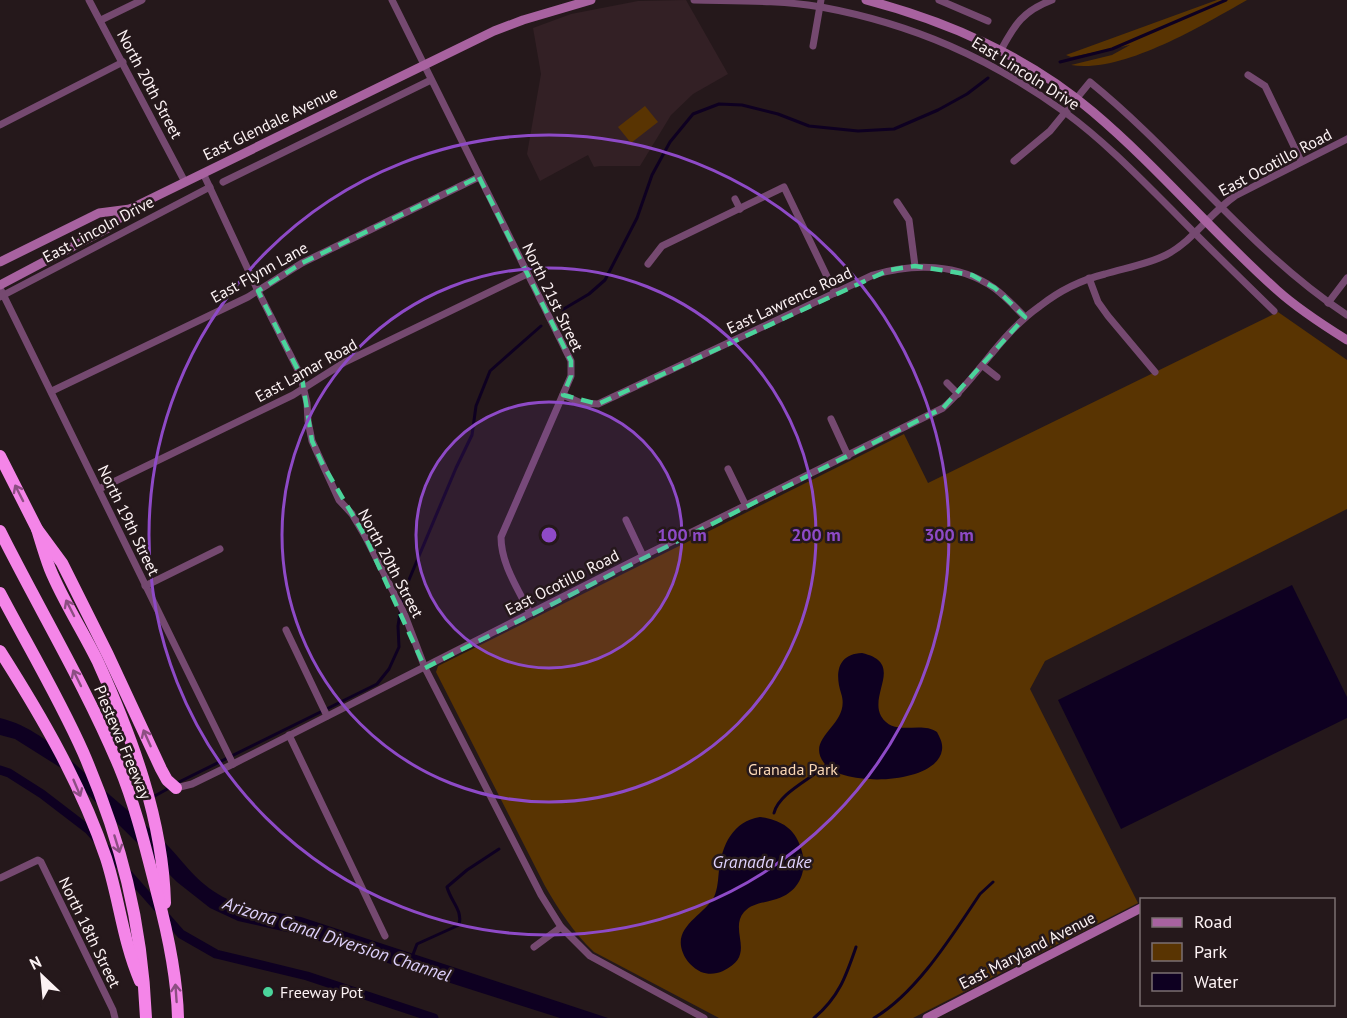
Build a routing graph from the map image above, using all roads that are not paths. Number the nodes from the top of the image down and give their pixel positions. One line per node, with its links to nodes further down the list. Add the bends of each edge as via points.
1 (89, 0): 10 (street, North 20th Street)
2 (142, 0): 10 (street)
3 (392, 0): 15 (street, North 21st Street)
4 (591, 0): 15 (main road, via 517,22)
5 (694, 0): 9 (street, East Lincoln Drive)
6 (866, 0): 13 (main road, East Lincoln Drive, via 929,19)
7 (939, 0): 11 (street, East Lincoln Drive)
8 (1052, 0): 13 (street, via 1023,16)
9 (820, 4): 12 (street); 19 (street, East Lincoln Drive, via 921,33 963,51)
10 (101, 20): 14 (street, North 20th Street)
11 (988, 21)
12 (813, 46)
13 (1000, 50): 18 (main road, East Lincoln Drive)
14 (123, 63): 20 (street); 26 (street, North 20th Street)
15 (423, 64): 17 (street, North 21st Street); 24 (main road, East Glendale Avenue)
16 (1248, 75): 22 (street, via 1264,86)
17 (431, 80): 25 (street, North 21st Street); 27 (street)
18 (1075, 98): 19 (street); 31 (street, East Lincoln Drive, via 1090,82); 34 (main road, East Lincoln Drive, via 1130,144)
19 (1065, 113): 23 (street); 35 (street, East Lincoln Drive, via 1128,167)
20 (0, 125)
21 (1347, 139): 22 (street, East Ocotillo Road)
22 (1301, 161): 31 (street, East Ocotillo Road)
23 (1014, 162)
24 (203, 173): 26 (main road, East Glendale Avenue); 28 (street, North 20th Street)
25 (479, 177): 39 (street, North 21st Street); 43 (street, East Flynn Lane, via 302,263)
26 (185, 182): 32 (main road, East Glendale Avenue)
27 (223, 182)
28 (210, 187): 42 (street, East Lincoln Drive); 43 (street, North 20th Street)
29 (735, 199): 33 (street)
30 (897, 202): 38 (street, via 909,220)
31 (1220, 206): 34 (street, East Ocotillo Road); 45 (street, East Lincoln Drive, via 1283,268)
32 (130, 209): 36 (main road, East Glendale Avenue, via 99,213); 42 (main road, East Glendale Avenue, via 108,228)
33 (740, 209): 37 (street, via 662,246); 44 (street, via 784,188)
34 (1206, 221): 35 (street, East Ocotillo Road); 49 (main road, East Lincoln Drive, via 1279,291)
35 (1194, 233): 40 (street, East Ocotillo Road, via 1162,257); 46 (street, East Lincoln Drive)
36 (0, 262)
37 (648, 264)
38 (915, 266): 44 (street, East Lawrence Road, via 873,275); 48 (street, East Lawrence Road, via 972,275 995,288)
39 (526, 274): 54 (street, East Lamar Road, via 345,362); 56 (street, North 21st Street, via 571,361 572,376)
40 (1089, 278): 48 (street, East Ocotillo Road); 51 (street, via 1098,302)
41 (1347, 278): 45 (street)
42 (1, 291): 55 (street, North 19th Street)
43 (258, 291): 54 (street, North 20th Street); 55 (street, East Flynn Lane)
44 (835, 293): 56 (street, East Lawrence Road, via 598,404 581,403)
45 (1328, 303): 47 (street, East Lincoln Drive)
46 (1274, 311)
47 (1347, 315)
48 (1025, 317): 50 (street, East Ocotillo Road)
49 (1347, 340)
50 (983, 366): 52 (street); 57 (street, East Ocotillo Road)
51 (1155, 372)
52 (997, 377)
53 (947, 383): 57 (street)
54 (304, 387): 62 (street, East Lamar Road); 74 (street, North 20th Street, via 312,441 321,463 339,500 365,536 404,613)
55 (51, 391): 62 (street, North 19th Street)
56 (563, 394): 71 (street, North 21st Street, via 501,537 504,561)
57 (958, 394): 60 (street, East Ocotillo Road, via 942,408)
58 (831, 419): 60 (street)
59 (0, 456): 65 (highway, one-way to 59)
60 (848, 456): 63 (street, East Ocotillo Road)
61 (728, 469): 63 (street)
62 (99, 489): 69 (street, North 19th Street)
63 (746, 506): 68 (street, East Ocotillo Road)
64 (626, 520): 68 (street)
65 (37, 530): 78 (highway, one-way to 65, via 160,769 62,563); 82 (highway, one-way to 65, via 164,876 142,778 97,661 50,569)
66 (0, 531): 82 (highway, Piestewa Freeway, one-way to 66, via 141,826 120,768 73,668)
67 (220, 549): 69 (street)
68 (643, 556): 71 (street, East Ocotillo Road)
69 (145, 586): 77 (street, North 19th Street)
70 (0, 593): 85 (highway, one-way to 85, via 82,750 119,850 140,937)
71 (530, 613): 74 (street, East Ocotillo Road)
72 (286, 630): 75 (street)
73 (0, 651): 85 (highway, one-way to 85, via 74,780 106,857 133,964)
74 (425, 668): 75 (street, East Ocotillo Road); 81 (street, North 20th Street)
75 (327, 716): 76 (street, East Ocotillo Road)
76 (289, 735): 77 (street, East Ocotillo Road); 83 (street)
77 (232, 764): 78 (street, East Ocotillo Road)
78 (176, 788)
79 (0, 878): 86 (street, North 18th Street, via 41,862)
80 (1140, 909): 90 (main road, East Maryland Avenue)
81 (561, 927): 84 (street); 89 (street, North 20th Street, via 590,956)
82 (166, 928): 88 (highway, Piestewa Freeway, one-way to 82)
83 (385, 936)
84 (534, 947)
85 (145, 993): 87 (highway)
86 (115, 1018)
87 (146, 1018)
88 (178, 1018)
89 (704, 1018)
90 (927, 1018)

